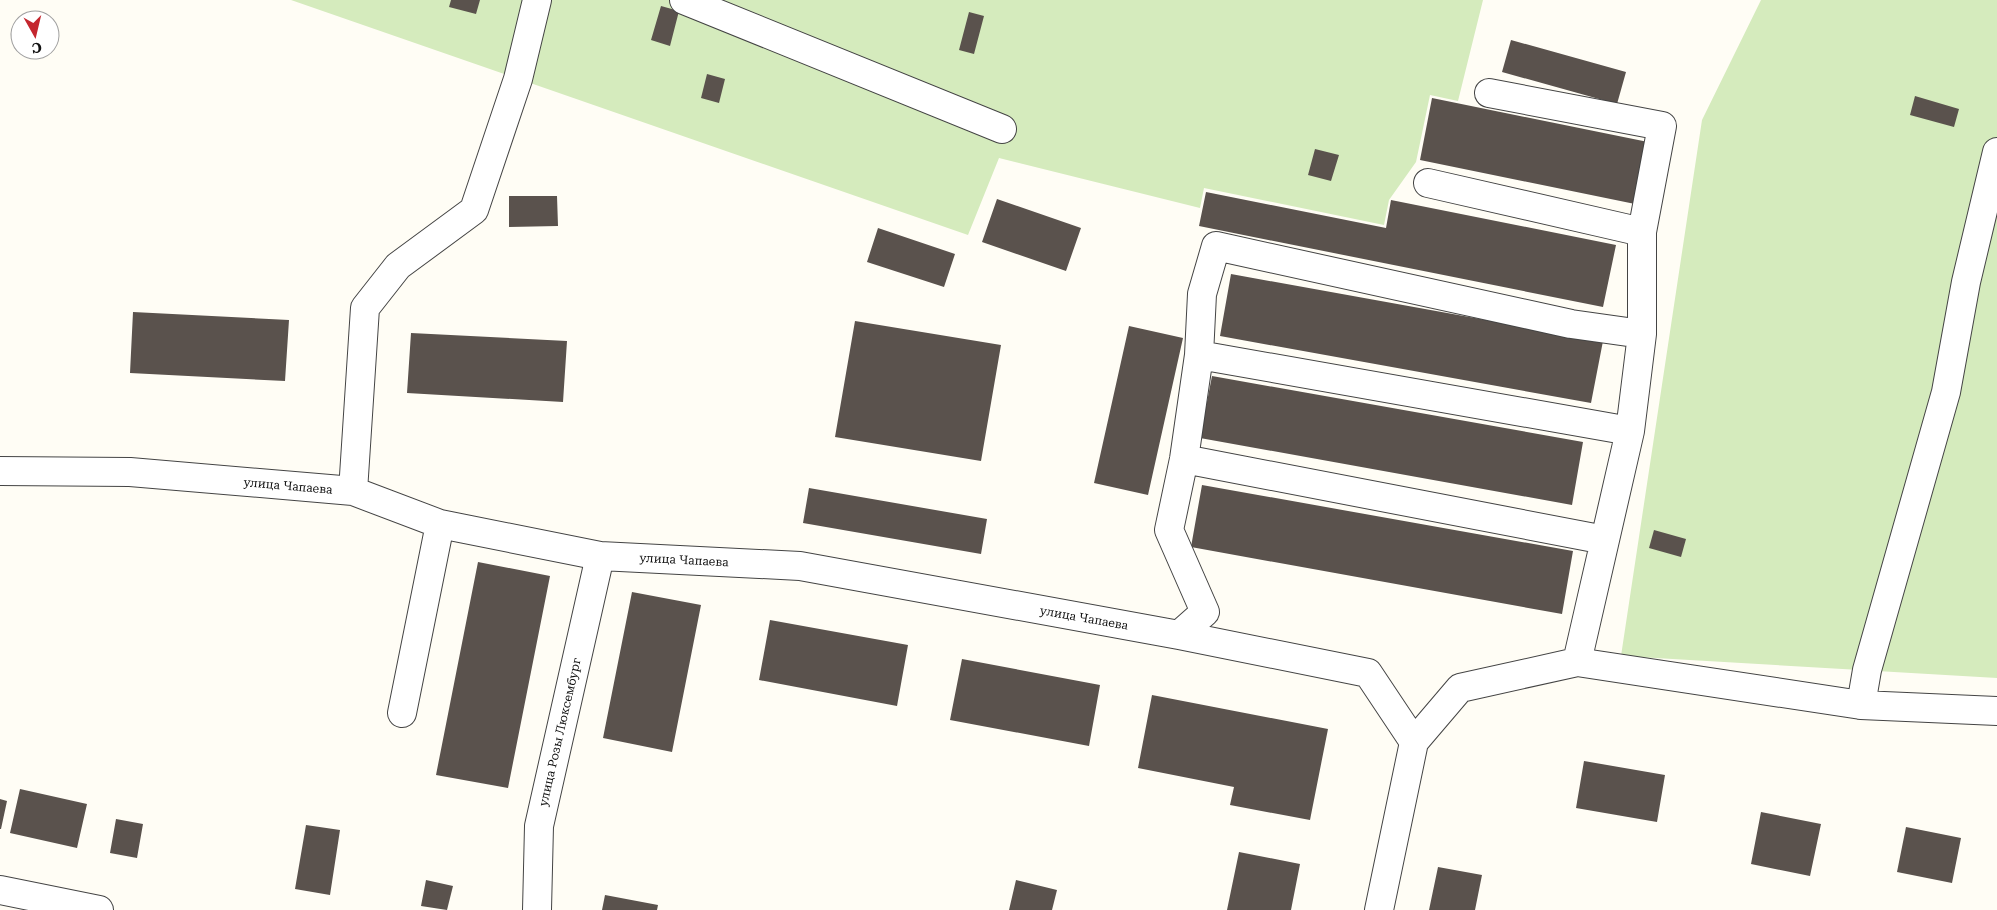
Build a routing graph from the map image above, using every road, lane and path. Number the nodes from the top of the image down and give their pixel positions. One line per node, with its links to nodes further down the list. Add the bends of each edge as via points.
1 (537, 0): 13 (street, via 518,79 474,210 398,266 365,308)
2 (684, 0): 4 (street)
3 (1489, 93): 7 (street, via 1662,126)
4 (1002, 129)
5 (1997, 152): 19 (street, via 1966,282 1946,392 1869,662)
6 (1428, 183): 7 (street)
7 (1642, 232): 8 (street)
8 (1642, 334): 9 (street, via 1570,324 1216,246 1202,294); 10 (street)
9 (1199, 355): 10 (street); 11 (street)
10 (1630, 431): 15 (street)
11 (1184, 459): 15 (street); 17 (street, via 1170,530 1206,612)
12 (0, 471): 13 (street, улица Чапаева, via 130,472)
13 (353, 492): 14 (street, улица Чапаева)
14 (440, 524): 16 (street, улица Чапаева); 21 (street)
15 (1605, 540): 18 (street)
16 (600, 556): 17 (street, улица Чапаева, via 800,566); 25 (street, улица Розы Люксембург, via 539,826)
17 (1179, 636): 22 (street, улица Чапаева, via 1368,674)
18 (1578, 662): 19 (street); 22 (street, via 1460,688)
19 (1861, 705): 20 (street)
20 (1997, 711)
21 (402, 714)
22 (1414, 742): 26 (street)
23 (0, 890): 24 (street)
24 (99, 910)
25 (537, 910)
26 (1379, 910)

